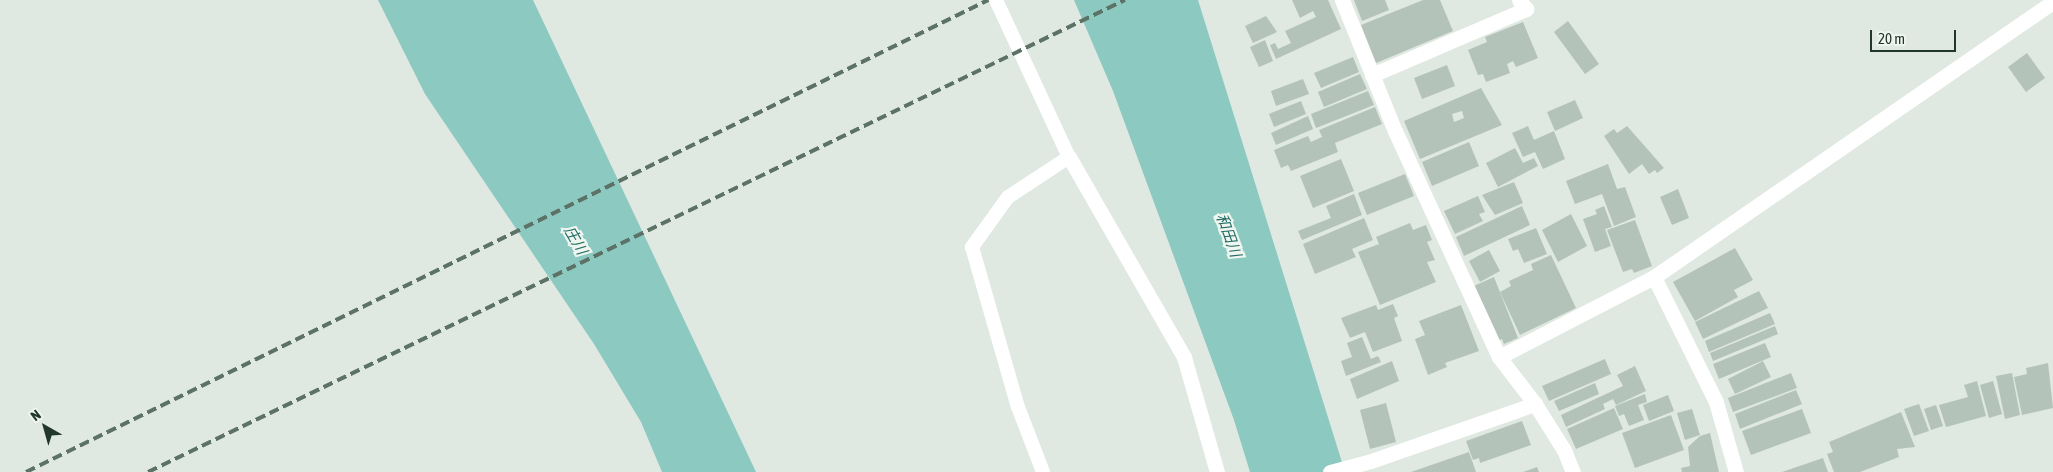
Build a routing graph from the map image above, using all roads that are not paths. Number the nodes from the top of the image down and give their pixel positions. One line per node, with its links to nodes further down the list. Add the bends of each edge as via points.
1 (996, 0): 6 (lane)
2 (1342, 0): 5 (street)
3 (1519, 0): 5 (street, via 1526,8)
4 (2048, 3): 7 (street)
5 (1372, 75): 8 (street)
6 (1069, 157): 10 (lane, via 1008,198 972,246 1018,407); 11 (street, via 1184,357)
7 (1654, 277): 8 (street); 14 (street, via 1716,402)
8 (1498, 357): 9 (street)
9 (1535, 404): 12 (street); 13 (street, via 1564,450)
10 (1043, 472)
11 (1217, 472)
12 (1330, 472)
13 (1573, 472)
14 (1736, 472)

